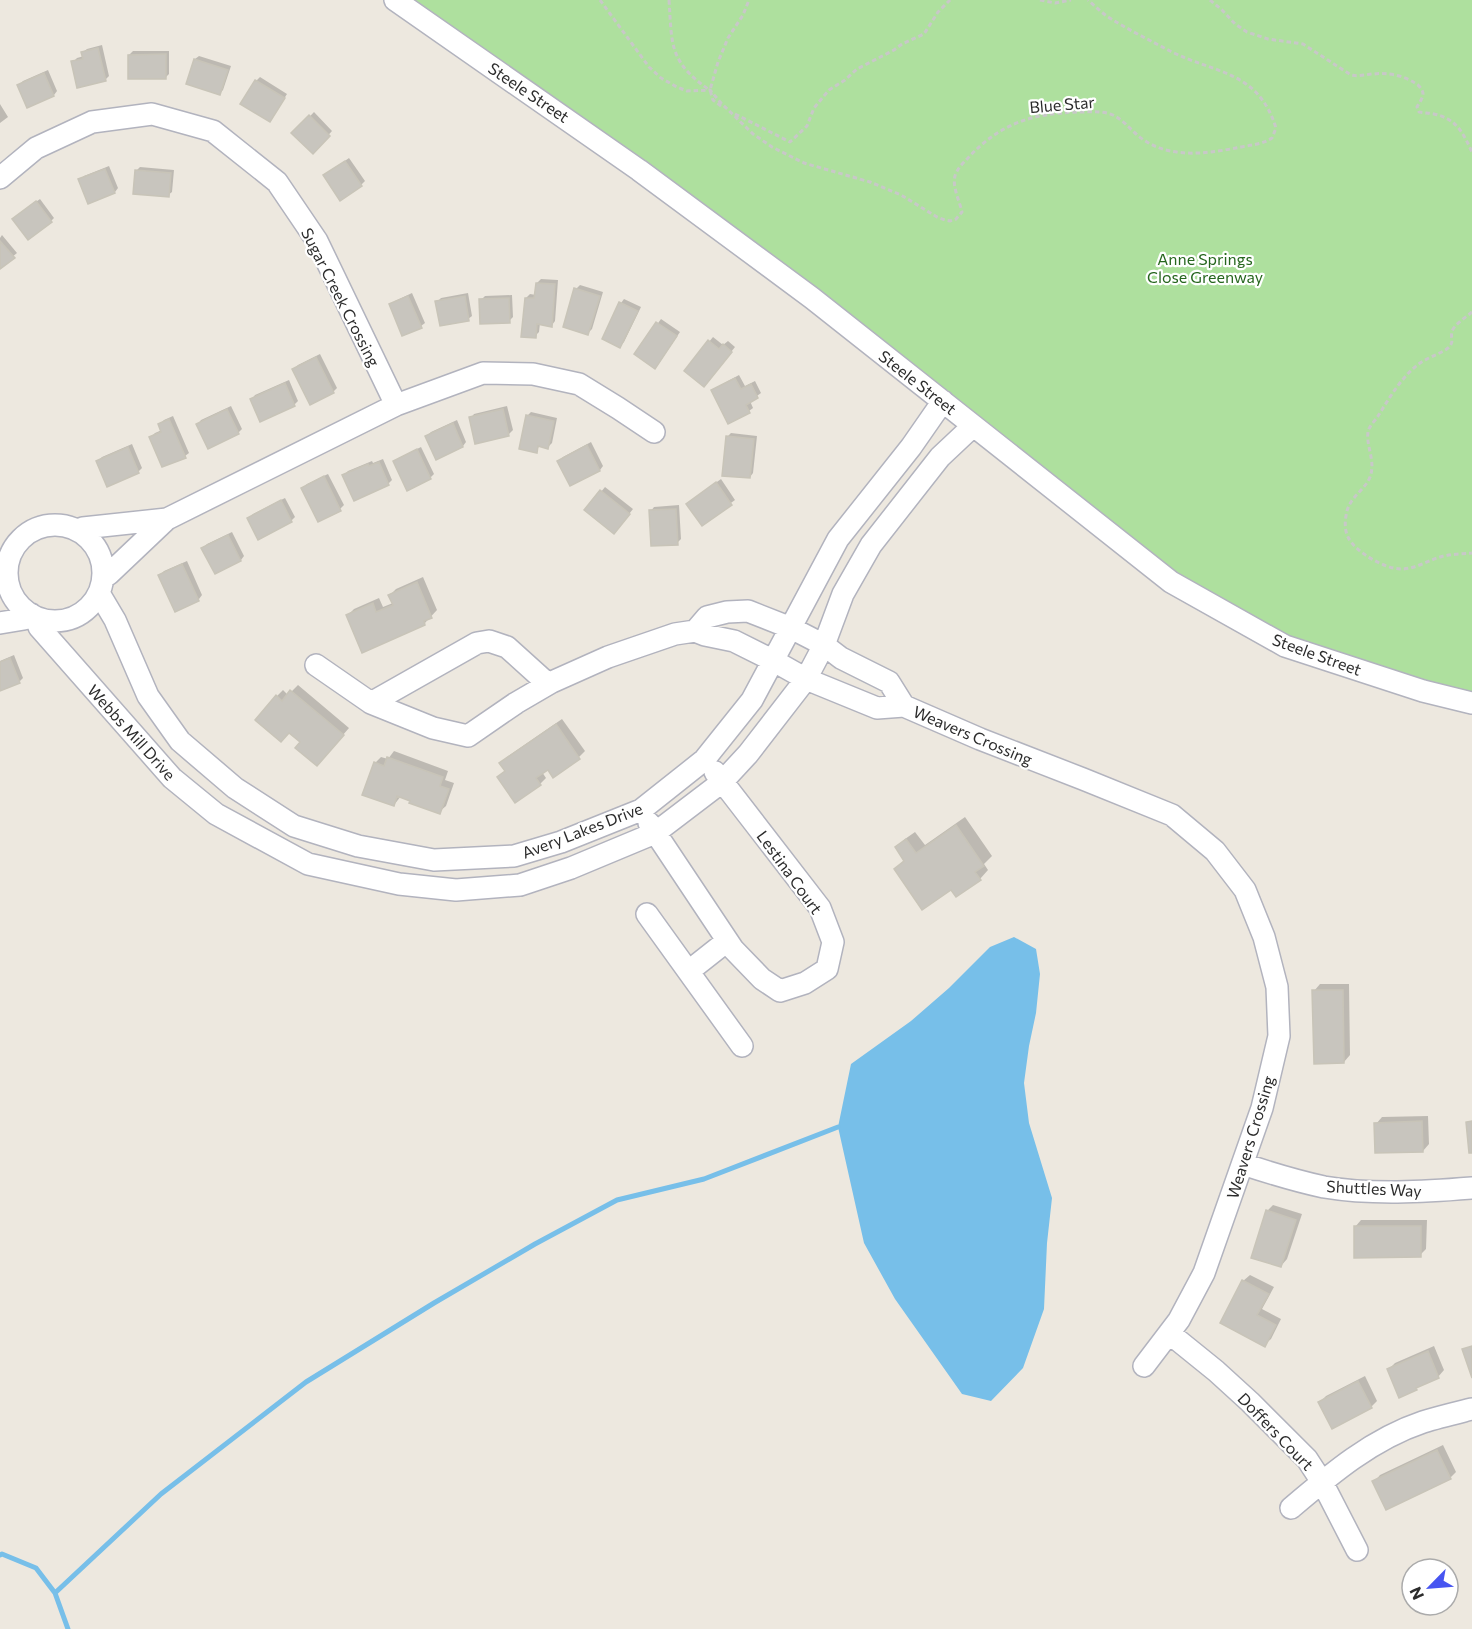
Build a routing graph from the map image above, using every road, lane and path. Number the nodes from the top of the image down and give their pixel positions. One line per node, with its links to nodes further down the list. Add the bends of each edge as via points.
1 (395, 0): 15 (street, Steele Street, via 639,170)
2 (600, 0): 10 (path, via 661,78 687,91)
3 (669, 0): 10 (path, Blue Star, via 675,53 684,68)
4 (749, 0): 10 (path, via 728,38)
5 (950, 0): 11 (path, via 924,34 857,69 830,90 814,108 807,126 790,142)
6 (1040, 0): 7 (path)
7 (1071, 0)
8 (1088, 0): 11 (path, Blue Star, via 1112,20 1172,52 1249,85 1274,120 1275,134 1258,144 1227,150 1174,152 1146,142 1124,121 1106,113 1036,116 986,141 959,168 954,182 962,212 950,221 870,182 793,158 753,134)
9 (1210, 0): 12 (path, via 1247,32 1303,44 1351,75 1388,74 1415,83 1423,92 1419,112 1437,115 1456,125)
10 (710, 90): 11 (path, Blue Star)
11 (727, 110)
12 (1472, 152)
13 (0, 178): 16 (street, Sugar Creek Crossing, via 36,148 92,122 152,114 213,131 277,182 317,241)
14 (1472, 312): 21 (path, via 1455,327 1449,347 1420,362 1398,385 1370,427 1371,474 1350,503 1345,522 1347,537 1357,549 1394,568)
15 (943, 401): 17 (street, Steele Street); 26 (street, Avery Lakes Drive, via 838,539)
16 (396, 405): 18 (street, via 483,373 532,374 579,384); 19 (street)
17 (974, 426): 28 (street, Avery Lakes Drive, via 940,457 871,545 843,594); 34 (street, Steele Street, via 1171,582 1274,640 1423,691)
18 (654, 432)
19 (167, 519): 20 (street); 23 (street)
20 (78, 530): 22 (street, via 63,525 33,529 10,553); 23 (street, via 99,552 103,567)
21 (1472, 553)
22 (3, 575): 24 (street, via 15,601)
23 (101, 585): 24 (street, via 88,609 75,617 59,621); 40 (street, Avery Lakes Drive, via 148,696 180,741 235,788 294,826 358,846)
24 (34, 616): 25 (street); 41 (street, Webbs Mill Drive, via 39,627 172,778 216,814 308,864)
25 (0, 623)
26 (791, 628): 27 (street, Weavers Crossing, via 748,611 738,611 707,617); 28 (street, Weavers Crossing); 29 (street, Avery Lakes Drive)
27 (694, 631): 29 (street, Weavers Crossing, via 734,641); 32 (street, via 608,657)
28 (825, 645): 31 (street, Avery Lakes Drive); 35 (street, Weavers Crossing, via 841,658 889,682)
29 (774, 660): 31 (street, Weavers Crossing); 36 (street, Avery Lakes Drive, via 752,700)
30 (316, 664): 33 (street)
31 (806, 679): 35 (street, Weavers Crossing, via 877,708); 37 (street, Avery Lakes Drive)
32 (548, 684): 33 (street, via 468,736 433,728); 33 (street, via 507,646 489,641 477,643)
33 (371, 703)
34 (1472, 703)
35 (904, 706): 46 (street, Weavers Crossing, via 1172,815 1215,851 1245,890 1264,937 1277,987 1279,1036 1262,1108)
36 (704, 760): 37 (street); 38 (street, Avery Lakes Drive)
37 (722, 782): 39 (street, Avery Lakes Drive); 43 (street, Lestina Court, via 820,909 833,942 826,969 805,983 780,991 762,979)
38 (641, 810): 39 (street, Lestina Court); 40 (street, Avery Lakes Drive, via 514,856)
39 (655, 833): 41 (street, Webbs Mill Drive, via 520,885); 43 (street, Lestina Court)
40 (434, 860): 41 (street)
41 (434, 888)
42 (647, 914): 44 (street)
43 (727, 941): 44 (street)
44 (688, 971): 45 (street)
45 (742, 1046)
46 (1243, 1164): 47 (street, Shuttles Way, via 1325,1187 1370,1191); 48 (street, Weavers Crossing, via 1204,1273)
47 (1472, 1188)
48 (1169, 1333): 49 (street, Weavers Crossing); 51 (street, Doffers Court, via 1250,1402 1307,1459)
49 (1144, 1366)
50 (1472, 1409): 51 (street, via 1421,1423 1378,1442)
51 (1323, 1482): 52 (street); 53 (street, Doffers Court)
52 (1291, 1508)
53 (1357, 1550)

